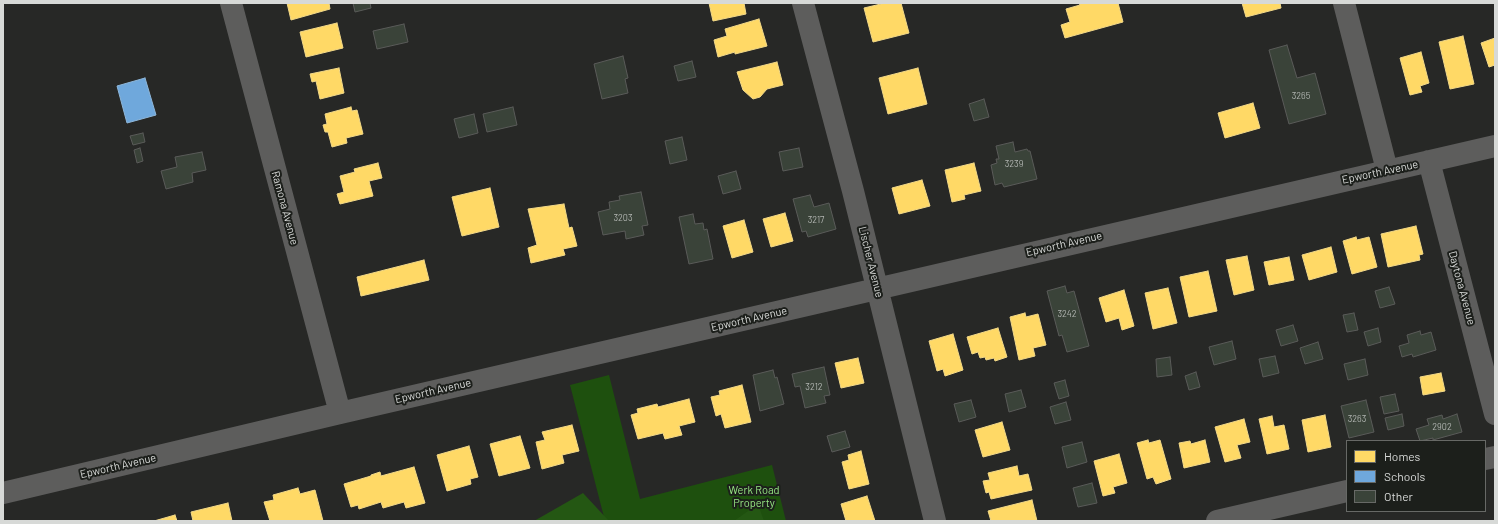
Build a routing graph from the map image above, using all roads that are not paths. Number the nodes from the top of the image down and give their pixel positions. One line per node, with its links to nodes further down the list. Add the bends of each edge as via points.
1 (231, 3): 8 (street, Ramona Avenue)
2 (803, 3): 7 (street, Lischer Avenue)
3 (1344, 3): 6 (street)
4 (1495, 146): 5 (street, Epworth Avenue)
5 (1429, 161): 6 (street, Epworth Avenue); 9 (street, Daytona Avenue)
6 (1387, 170): 7 (street, Epworth Avenue)
7 (878, 289): 8 (street, Epworth Avenue); 12 (street, Lischer Avenue)
8 (340, 413): 11 (street, Epworth Avenue)
9 (1495, 414)
10 (1346, 491): 13 (street)
11 (3, 493)
12 (935, 521)
13 (1217, 521)

